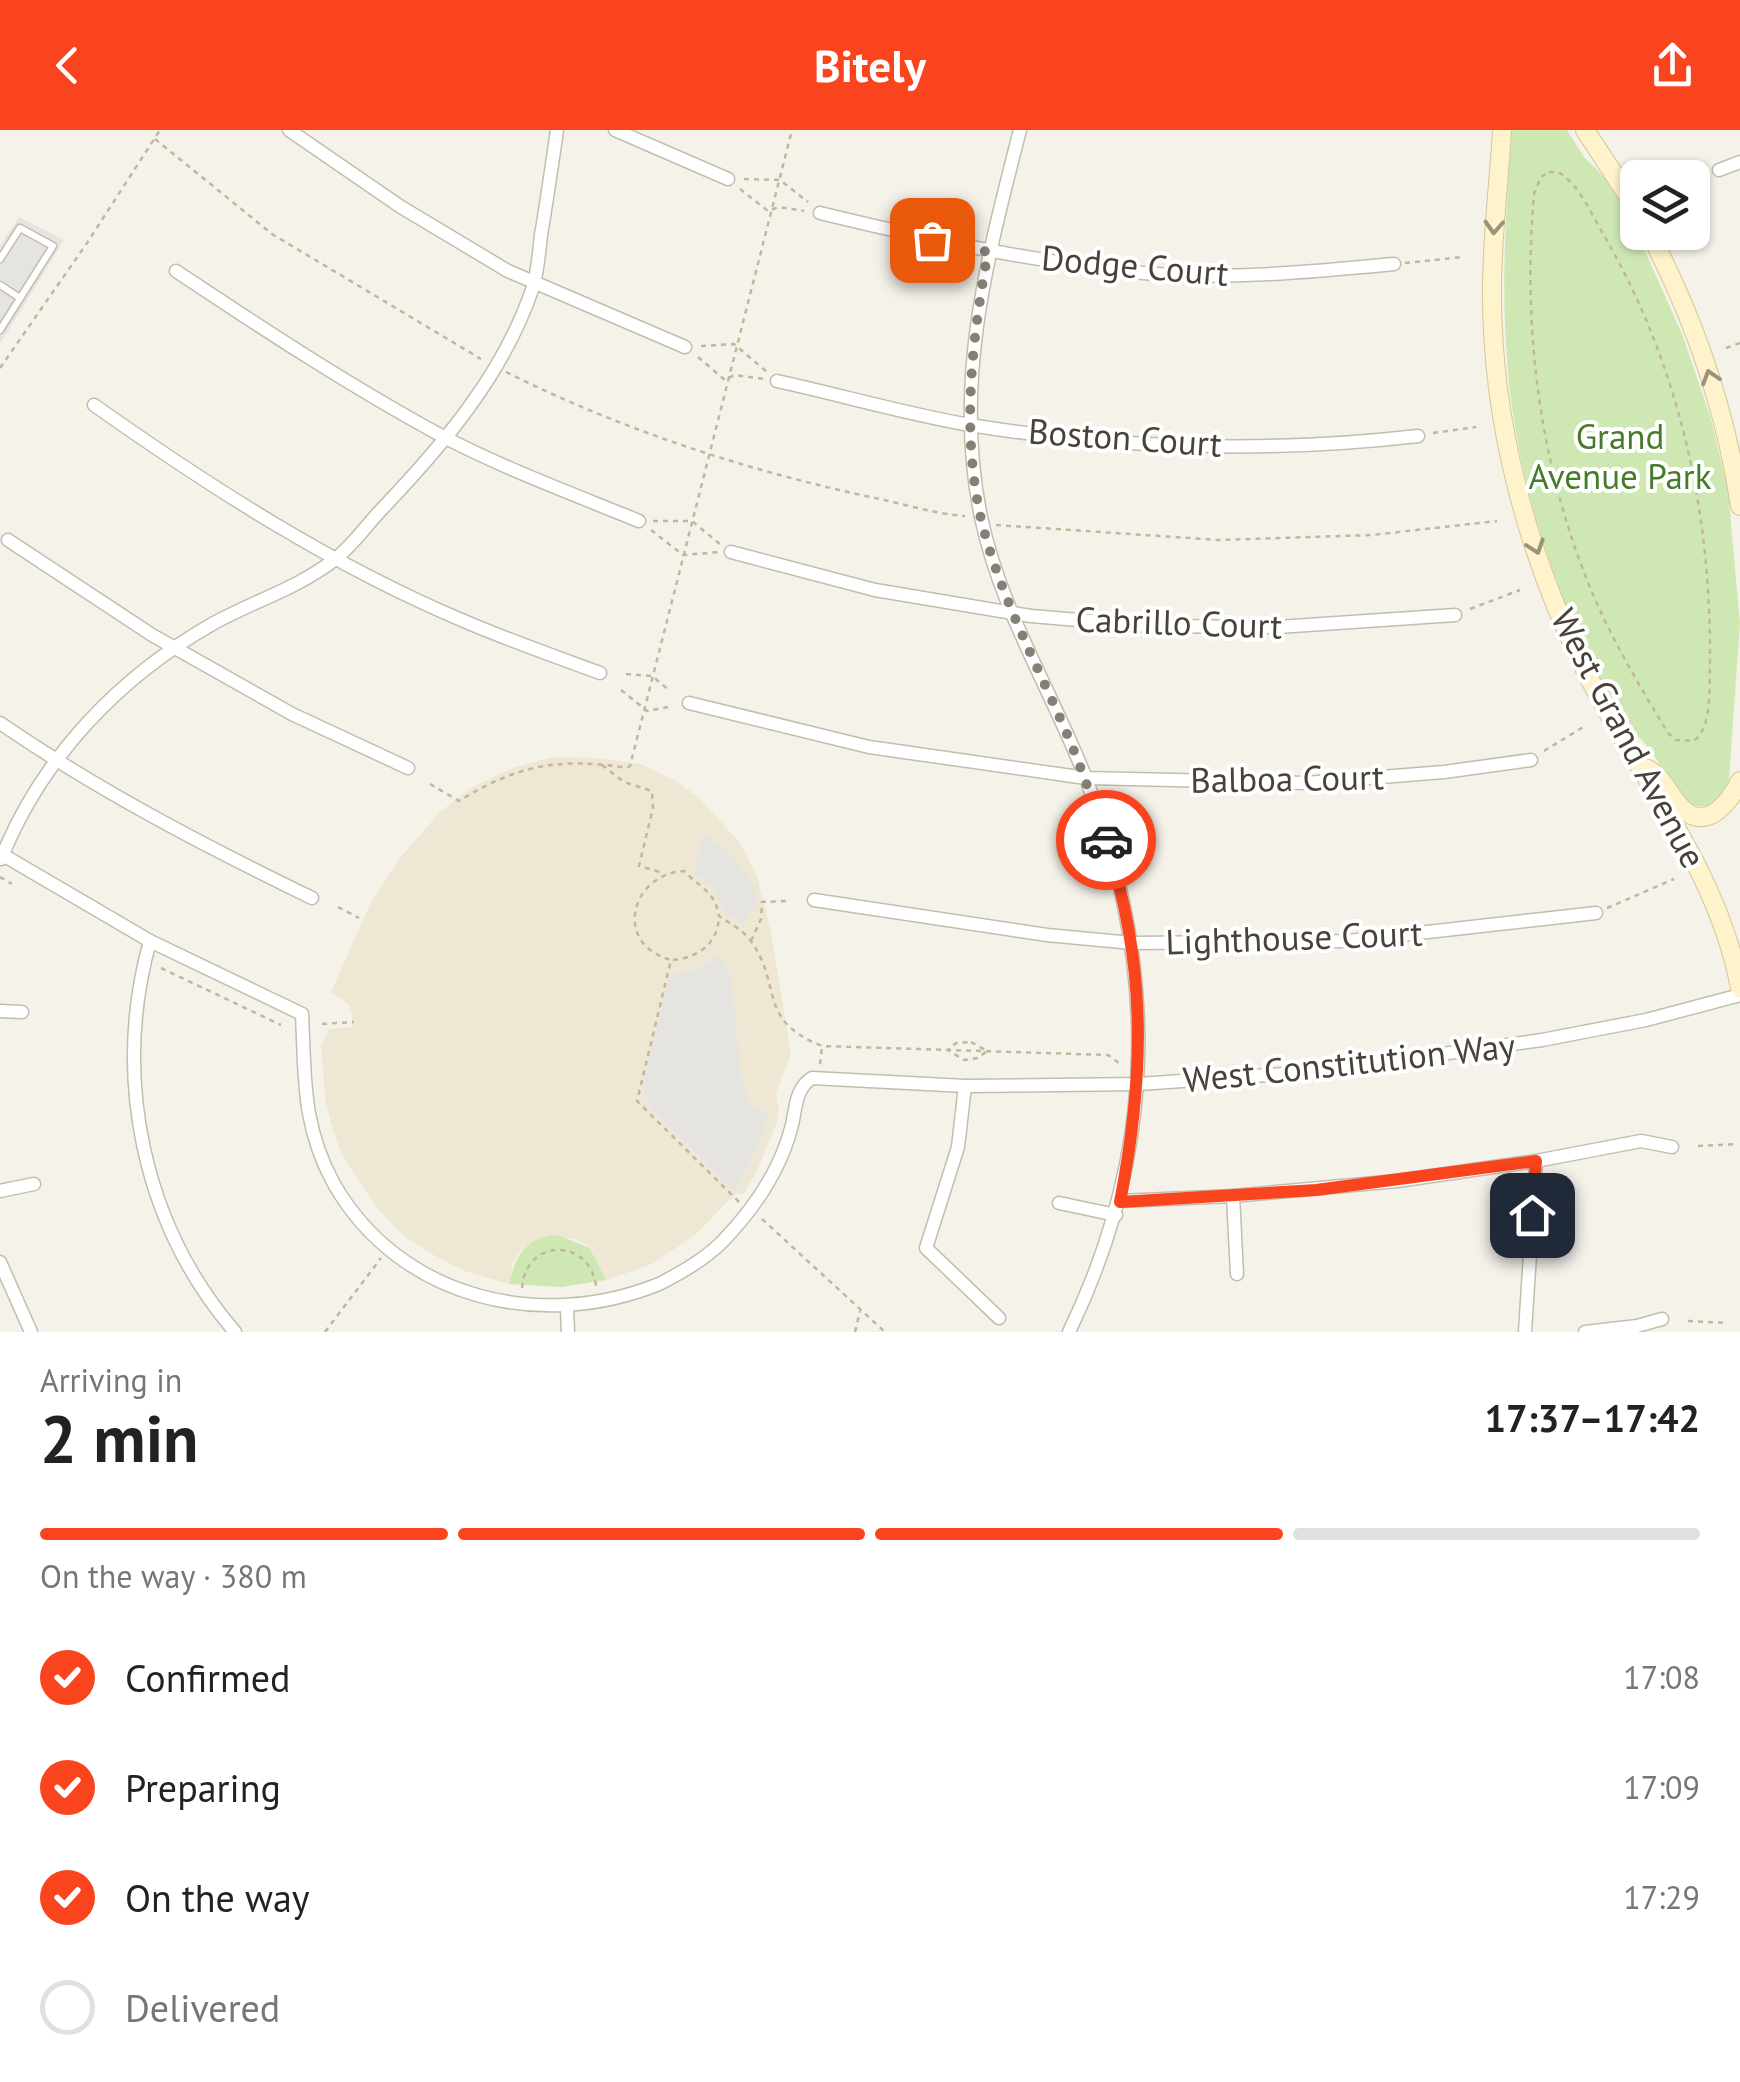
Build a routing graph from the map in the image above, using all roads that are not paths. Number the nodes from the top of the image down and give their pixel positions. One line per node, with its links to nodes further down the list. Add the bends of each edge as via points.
1 (289, 130): 19 (street, via 401,207)
2 (558, 130): 19 (street)
3 (614, 130): 11 (street)
4 (1020, 130): 15 (street)
5 (1572, 130): 8 (street)
6 (1586, 130): 8 (street)
7 (1502, 131): 42 (street, West Grand Avenue, one-way to 42, via 1492,292 1496,362 1519,495 1586,672)
8 (1600, 152): 12 (street)
9 (1740, 162): 10 (street)
10 (1719, 170)
11 (728, 179)
12 (1620, 183)
13 (820, 214): 15 (street, Dodge Court)
14 (1658, 250): 29 (street, one-way to 14, via 1708,370)
15 (988, 252): 17 (street, Dodge Court, via 1145,273 1282,275); 26 (street, via 972,339)
16 (0, 259): 21 (lane, via 20,228 53,246)
17 (1394, 264)
18 (176, 271): 28 (street)
19 (534, 283): 23 (street); 28 (street, via 496,367)
20 (0, 285): 21 (lane)
21 (20, 298): 22 (lane)
22 (0, 330)
23 (684, 347)
24 (777, 381): 26 (street, Boston Court)
25 (94, 405): 33 (street, via 186,470)
26 (970, 425): 27 (street, Boston Court, via 1157,445 1334,446); 34 (street, via 982,520)
27 (1418, 436)
28 (446, 438): 30 (street); 33 (street)
29 (1740, 506)
30 (638, 520)
31 (8, 540): 36 (street)
32 (731, 552): 34 (street, Cabrillo Court, via 874,590)
33 (336, 558): 36 (street); 37 (street, via 462,620)
34 (1012, 614): 35 (street, Cabrillo Court, via 1278,628); 44 (street)
35 (1454, 615)
36 (174, 648): 40 (street, via 121,688); 43 (street)
37 (600, 673)
38 (689, 704): 44 (street, Balboa Court, via 869,748)
39 (0, 723): 40 (street)
40 (55, 760): 46 (street); 47 (street, via 194,841)
41 (1531, 760): 44 (street, Balboa Court, via 1306,783)
42 (1639, 763): 45 (street, via 1663,778 1684,811 1696,815 1723,808); 52 (street, West Grand Avenue, via 1703,876)
43 (408, 768)
44 (1086, 778): 51 (street)
45 (1740, 781)
46 (1, 858): 50 (street)
47 (312, 898)
48 (814, 900): 51 (street, Lighthouse Court, via 1047,936)
49 (1596, 913): 51 (street, Lighthouse Court, via 1348,941)
50 (150, 941): 66 (street, via 302,1014 302,1080 312,1134 336,1186 388,1248 456,1291 506,1305); 70 (street, via 134,1022 135,1095 146,1164 190,1271)
51 (1132, 942): 55 (street)
52 (1740, 992): 55 (street, West Constitution Way, via 1646,1020 1542,1040 1313,1072)
53 (0, 1011): 54 (street)
54 (22, 1012)
55 (1138, 1084): 56 (street, West Constitution Way); 63 (street)
56 (965, 1086): 66 (street, West Constitution Way, via 819,1077 802,1086 777,1166 722,1243 682,1273 632,1296); 67 (street, via 958,1147 926,1248)
57 (1672, 1147): 58 (street, via 1640,1141)
58 (1536, 1161): 61 (street); 73 (street)
59 (34, 1184): 60 (street)
60 (0, 1191)
61 (1233, 1196): 63 (street); 65 (street)
62 (1059, 1202): 63 (street)
63 (1118, 1208): 72 (street)
64 (0, 1262): 69 (street)
65 (1237, 1274)
66 (567, 1310): 71 (street)
67 (999, 1318)
68 (1662, 1319): 74 (street)
69 (31, 1332)
70 (235, 1332)
71 (568, 1332)
72 (1068, 1332)
73 (1525, 1332)
74 (1585, 1332)

